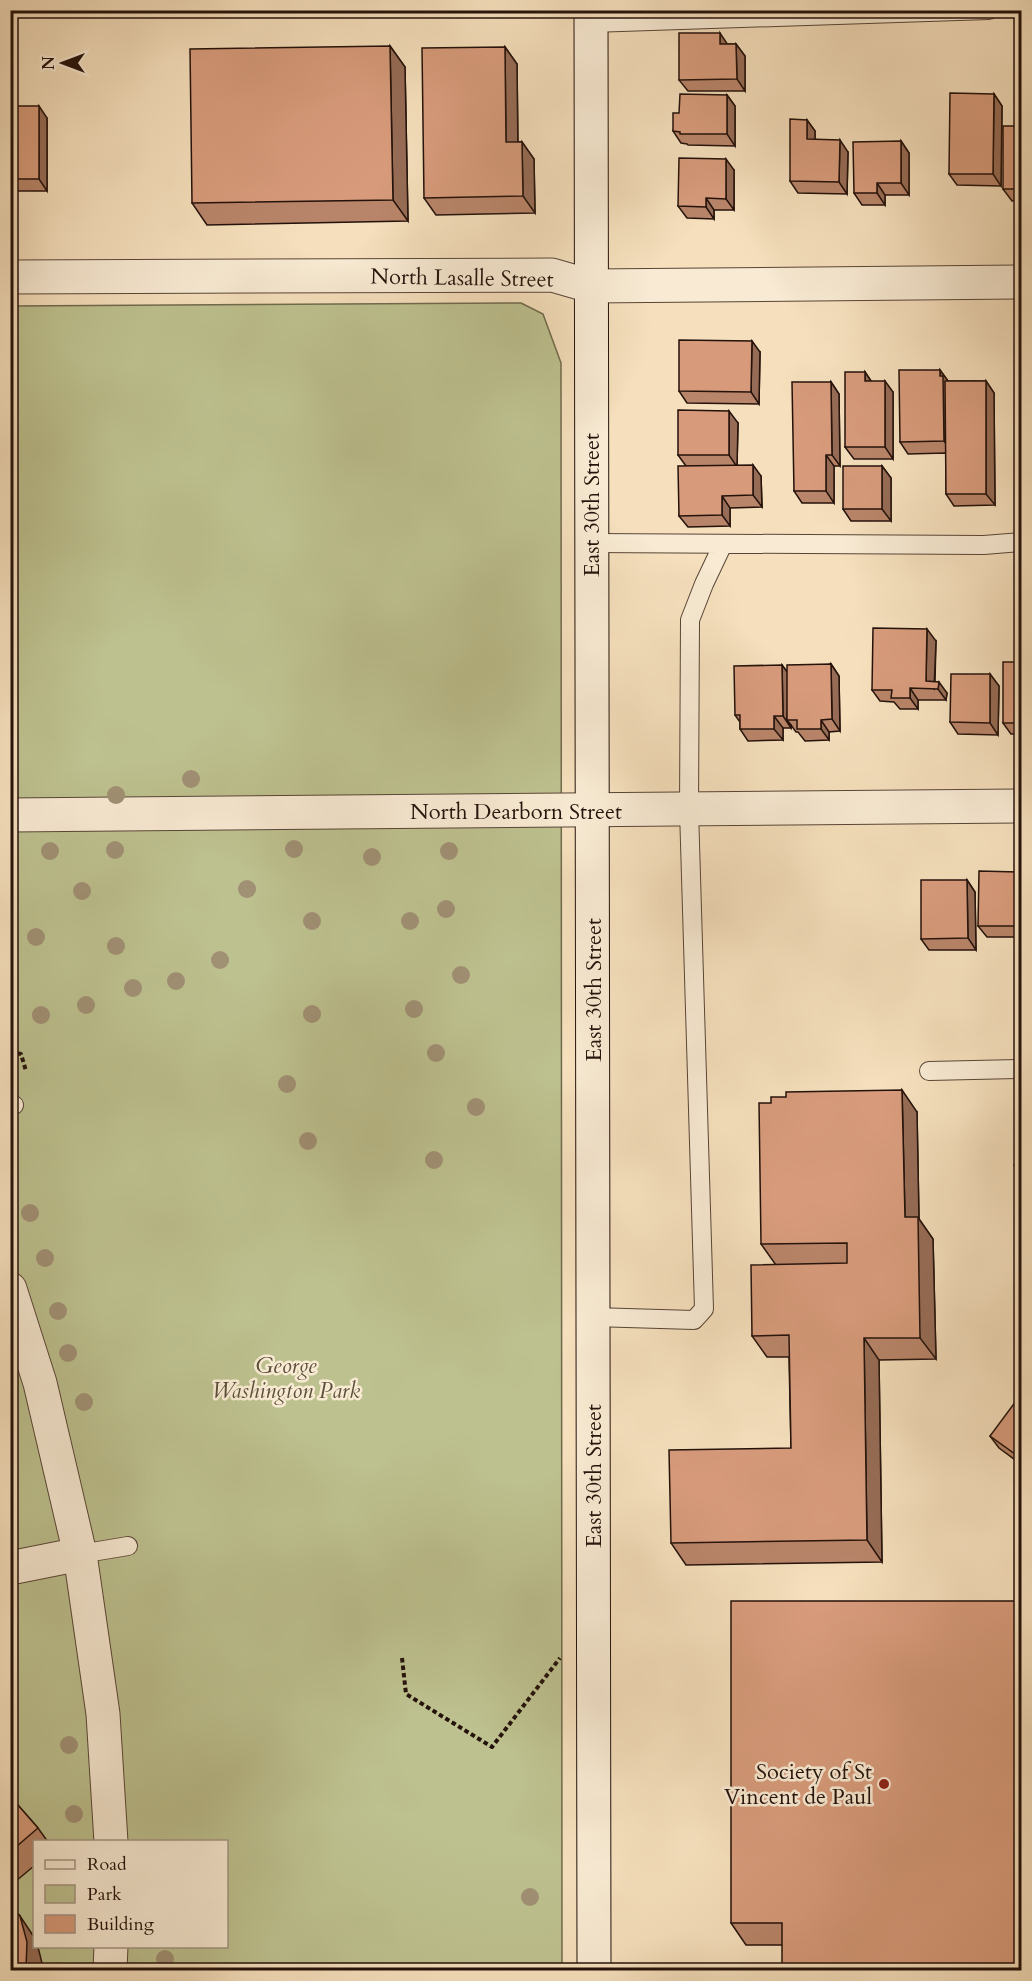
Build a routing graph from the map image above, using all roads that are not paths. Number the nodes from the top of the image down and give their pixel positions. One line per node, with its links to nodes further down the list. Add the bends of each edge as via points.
1 (989, 10): 2 (lane)
2 (591, 17): 5 (street, East 30th Street)
3 (10, 277): 5 (street, North Lasalle Street, via 552,275)
4 (1022, 282): 5 (street, North Lasalle Street)
5 (590, 286): 7 (street, East 30th Street)
6 (1022, 542): 8 (lane)
7 (591, 543): 8 (lane); 10 (street, East 30th Street)
8 (723, 543): 11 (lane, via 690,620)
9 (1022, 806): 11 (street, North Dearborn Street)
10 (593, 810): 11 (street, North Dearborn Street); 12 (street, North Dearborn Street); 16 (street, East 30th Street)
11 (689, 810): 16 (lane, via 704,1309 694,1320)
12 (10, 815)
13 (1022, 1070): 14 (lane)
14 (929, 1071)
15 (10, 1290): 18 (street, via 40,1383)
16 (593, 1317): 23 (street, East 30th Street)
17 (128, 1546): 18 (lane)
18 (81, 1554): 19 (street); 20 (street, via 103,1714)
19 (10, 1568)
20 (111, 1840)
21 (111, 1948): 22 (street)
22 (110, 1971)
23 (594, 1971)

